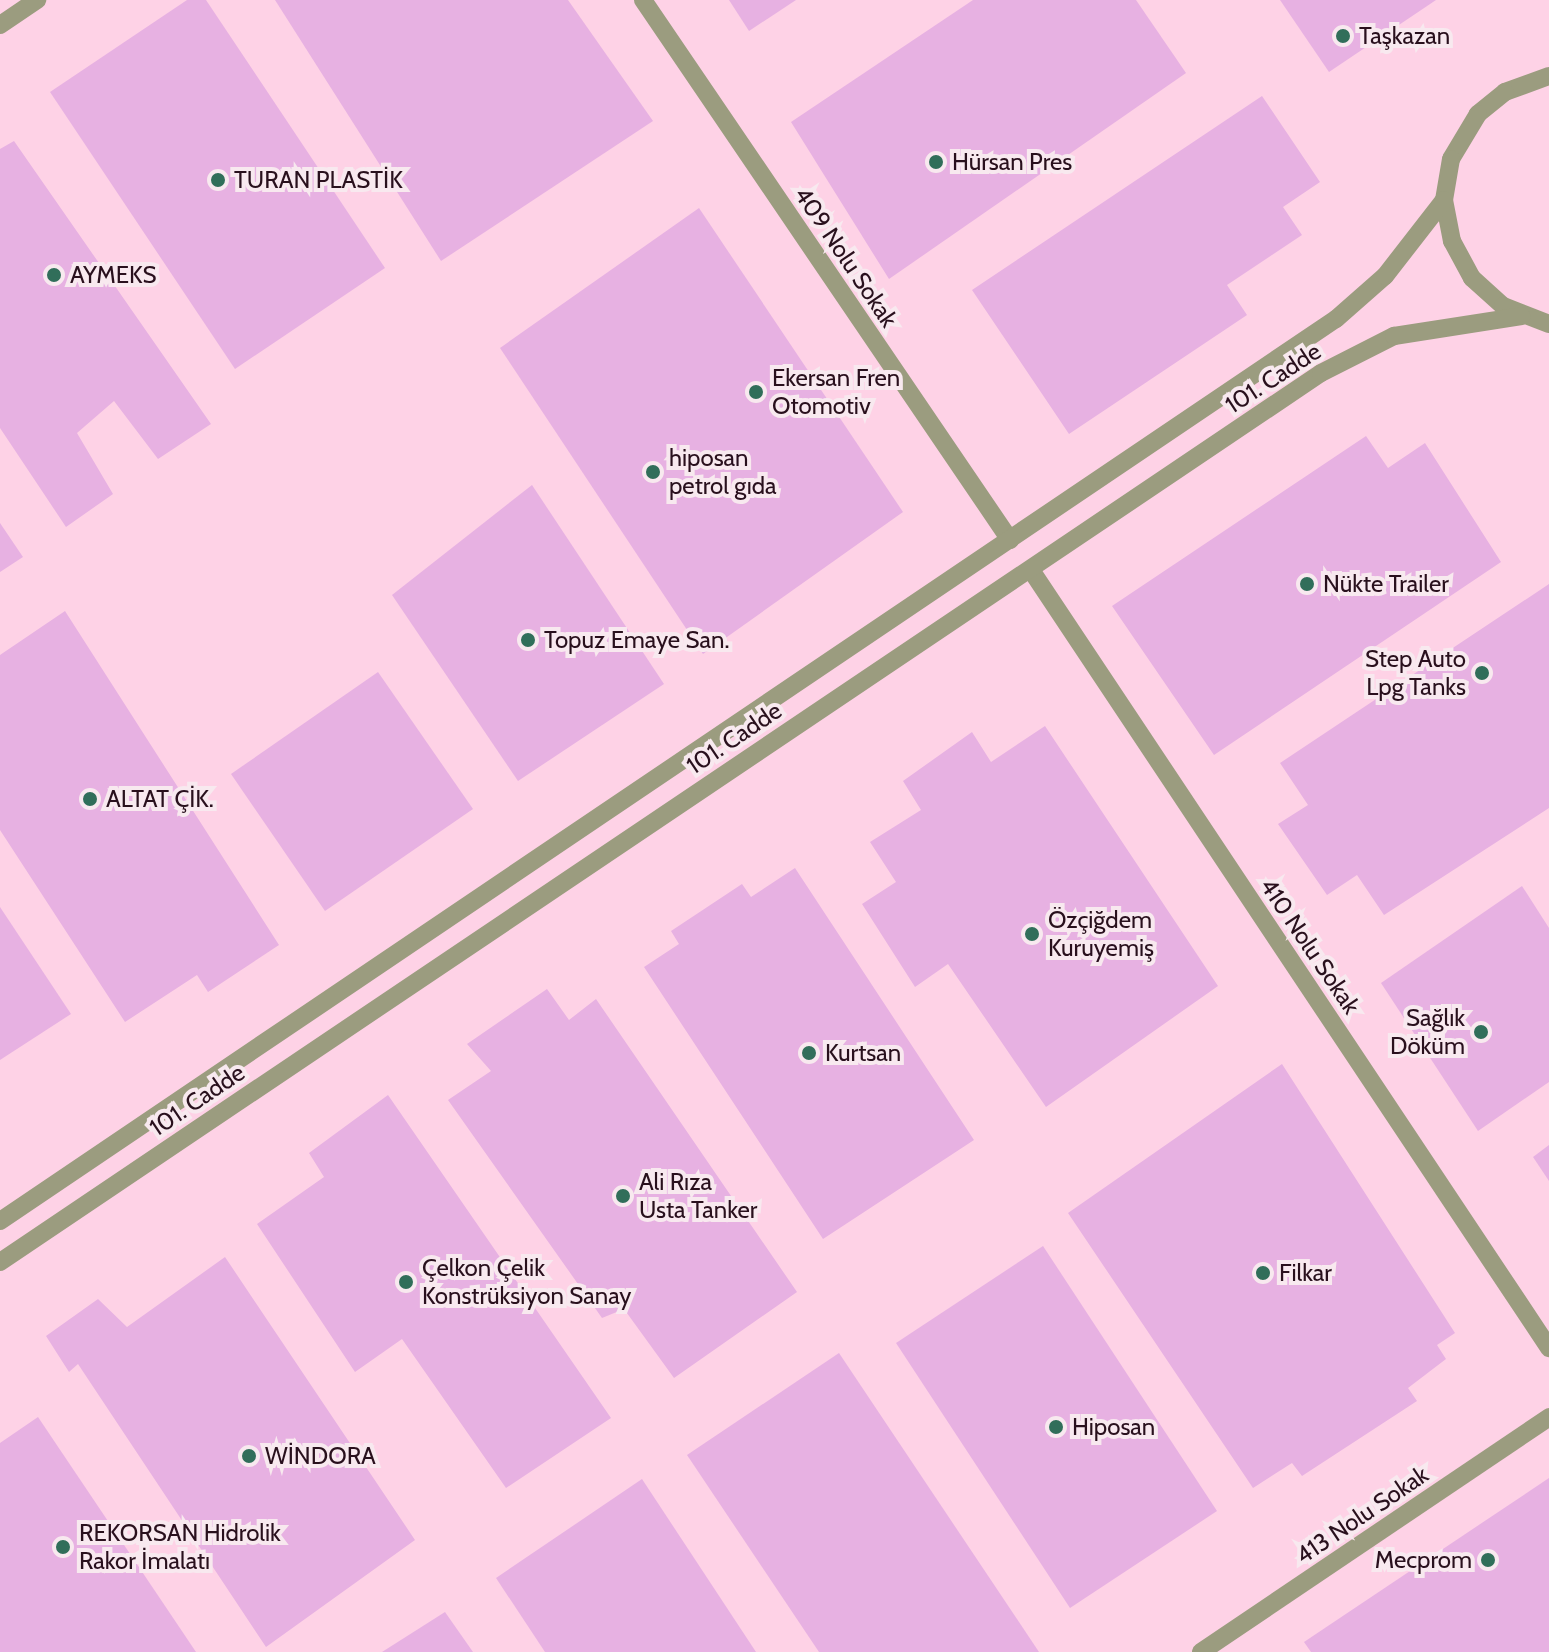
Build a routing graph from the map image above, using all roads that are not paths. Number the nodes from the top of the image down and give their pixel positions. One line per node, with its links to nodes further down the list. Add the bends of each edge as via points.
1 (37, 0): 3 (street)
2 (643, 0): 8 (street, 409 Nolu Sokak)
3 (0, 25)
4 (1545, 74): 5 (street, via 1491,102 1467,128 1451,159)
5 (1444, 200): 6 (street, via 1460,261 1486,294); 8 (street, 101. Cadde, via 1385,276 1336,319)
6 (1521, 316): 7 (street); 9 (street, 101. Cadde, via 1435,326 1369,346)
7 (1549, 324)
8 (1010, 540): 10 (street, 101. Cadde)
9 (1031, 570): 11 (street, 101. Cadde); 12 (street, 410 Nolu Sokak)
10 (0, 1221)
11 (0, 1262)
12 (1549, 1348)
13 (1549, 1417): 14 (street, 413 Nolu Sokak)
14 (1241, 1626): 15 (street, 413 Nolu Sokak); 16 (street)
15 (1201, 1652)
16 (1230, 1652)

